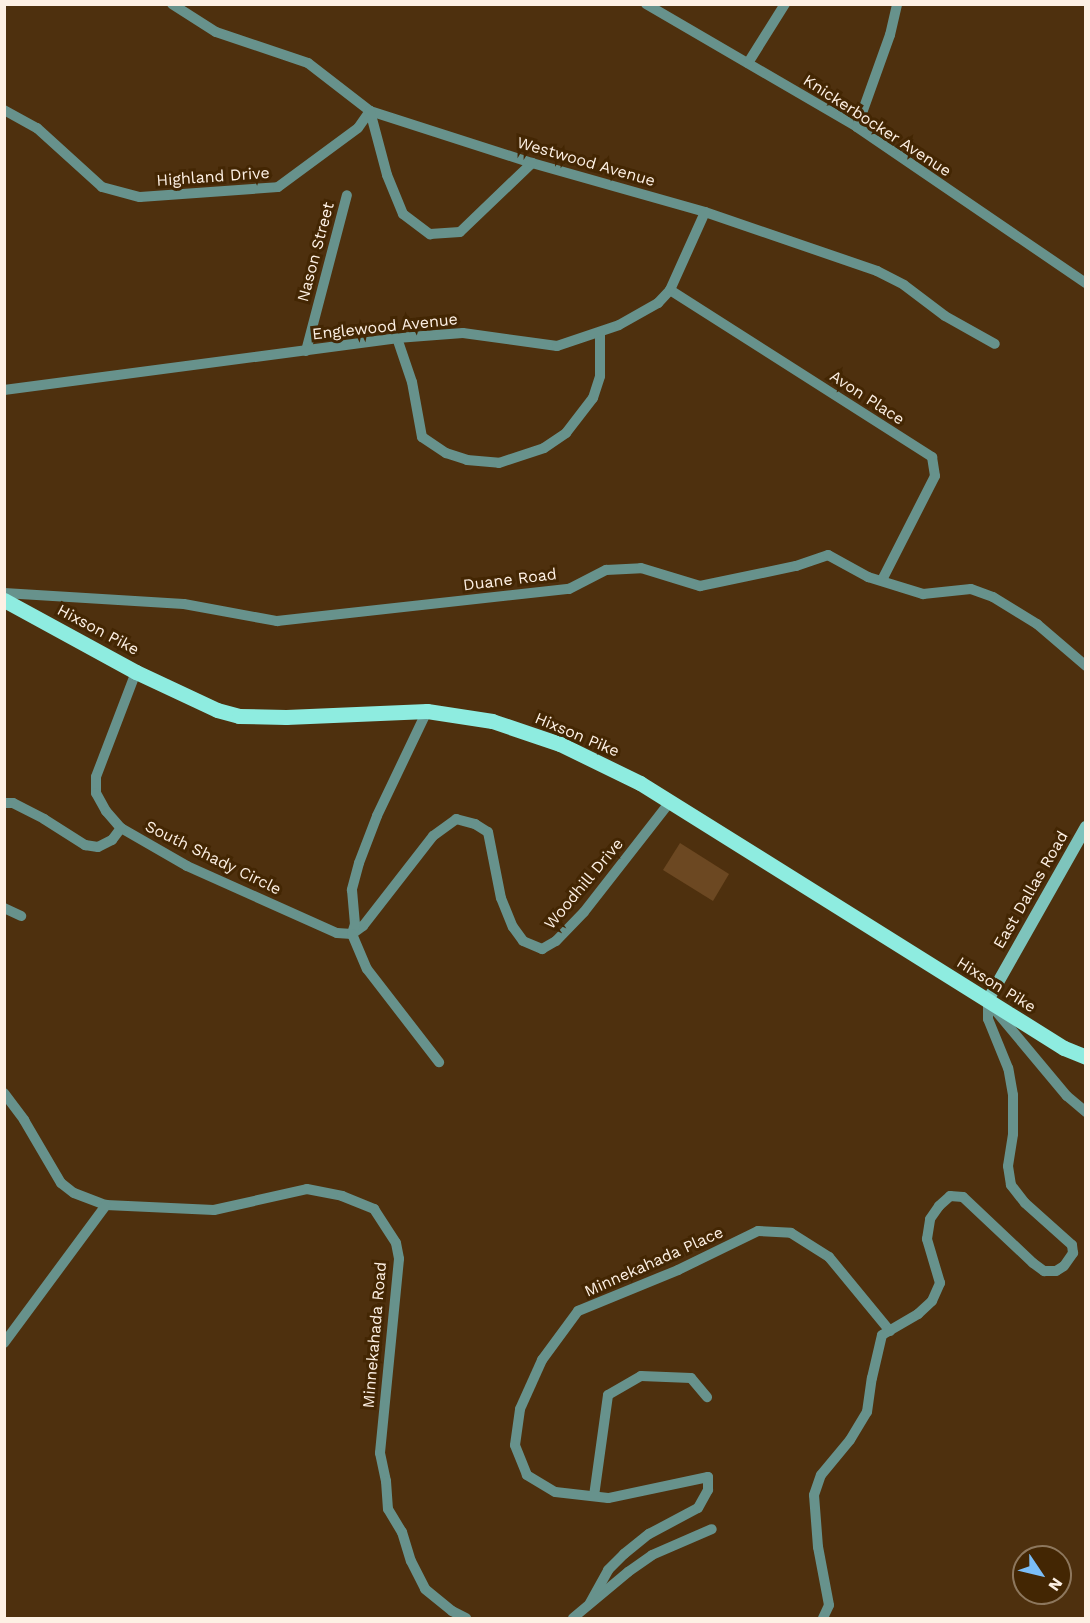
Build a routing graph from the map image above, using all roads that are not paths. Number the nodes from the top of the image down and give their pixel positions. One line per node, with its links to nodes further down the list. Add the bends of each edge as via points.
1 (172, 4): 7 (street, Westwood Avenue, via 216,32 308,63)
2 (646, 4): 5 (street, Knickerbocker Avenue)
3 (785, 4): 5 (street)
4 (897, 4): 8 (street)
5 (748, 63): 8 (street, Knickerbocker Avenue)
6 (4, 111): 7 (street, Highland Drive, via 37,128 102,187 140,198 278,187 358,128)
7 (370, 111): 9 (street, Westwood Avenue); 9 (street, via 387,175 403,214 430,234 460,232)
8 (857, 127): 12 (street, Knickerbocker Avenue)
9 (532, 163): 11 (street, Westwood Avenue)
10 (346, 195): 17 (street, Nason Street)
11 (705, 212): 13 (street, Englewood Avenue); 16 (street, Westwood Avenue, via 877,271)
12 (1086, 283)
13 (670, 290): 14 (street, Englewood Avenue, via 642,314); 19 (street, Avon Place, via 932,457 935,476)
14 (600, 333): 15 (street, Englewood Avenue, via 557,346 463,333); 15 (street, via 600,376 592,398 566,433 544,448 499,463 446,453 422,437 412,382)
15 (397, 338): 17 (street, Englewood Avenue)
16 (995, 344)
17 (306, 351): 18 (street, Englewood Avenue)
18 (4, 390)
19 (882, 580): 20 (street, Duane Road, via 868,577 828,555 796,566 700,586 641,568 606,570 569,589 277,621 184,604); 22 (street, Duane Road, via 923,594 971,589 993,597 1037,624)
20 (4, 593)
21 (4, 600): 23 (main road, Hixson Pike)
22 (1086, 666)
23 (136, 672): 24 (main road, Hixson Pike, via 217,710 239,716); 27 (street, South Shady Circle, via 96,777 100,802)
24 (427, 711): 25 (main road, Hixson Pike, via 492,721 560,744 605,764); 31 (street, via 359,863 352,890)
25 (670, 802): 31 (street, Woodhill Drive, via 584,912 556,941 542,949 523,941 513,927 501,898 488,832 456,819 433,836 363,926); 32 (main road, Hixson Pike)
26 (4, 803): 27 (street, via 13,803 44,819 85,845 98,847 112,840)
27 (121, 828): 31 (street, South Shady Circle, via 220,882 337,933)
28 (1086, 828): 32 (street, East Dallas Road)
29 (4, 908): 30 (street)
30 (21, 916)
31 (352, 934): 34 (street, via 367,969)
32 (988, 1000): 33 (main road, Hixson Pike, via 1064,1048); 36 (street, via 1067,1095); 38 (street, via 988,1020 1008,1068 1013,1095 1014,1134 1008,1166 1011,1185 1025,1203 1072,1245 1073,1253 1065,1266 1056,1271 1044,1270 974,1205 963,1197 950,1196 930,1219 927,1239 939,1283 932,1301)
33 (1086, 1057)
34 (439, 1062)
35 (4, 1093): 37 (street, Minnekahada Road, via 61,1183 74,1194)
36 (1086, 1112)
37 (106, 1205): 39 (street); 44 (street, Minnekahada Road, via 214,1210 307,1189 342,1196 374,1209 396,1243 399,1259 380,1453 388,1509 402,1532 425,1589)
38 (890, 1331): 41 (street, Minnekahada Place, via 830,1257 791,1233 758,1231 579,1311 542,1360 520,1409 515,1445 527,1475 555,1492); 46 (street, via 882,1335 867,1412 821,1475 814,1494 818,1547 829,1605)
39 (4, 1343)
40 (707, 1397): 41 (street, via 691,1378 641,1376 608,1395)
41 (594, 1496): 43 (street, Minnekahada Place, via 608,1498 708,1477 708,1490 698,1508 649,1534 624,1554 608,1570)
42 (712, 1529): 43 (street, via 652,1555)
43 (590, 1603): 45 (street)
44 (466, 1618)
45 (573, 1618)
46 (823, 1618)

